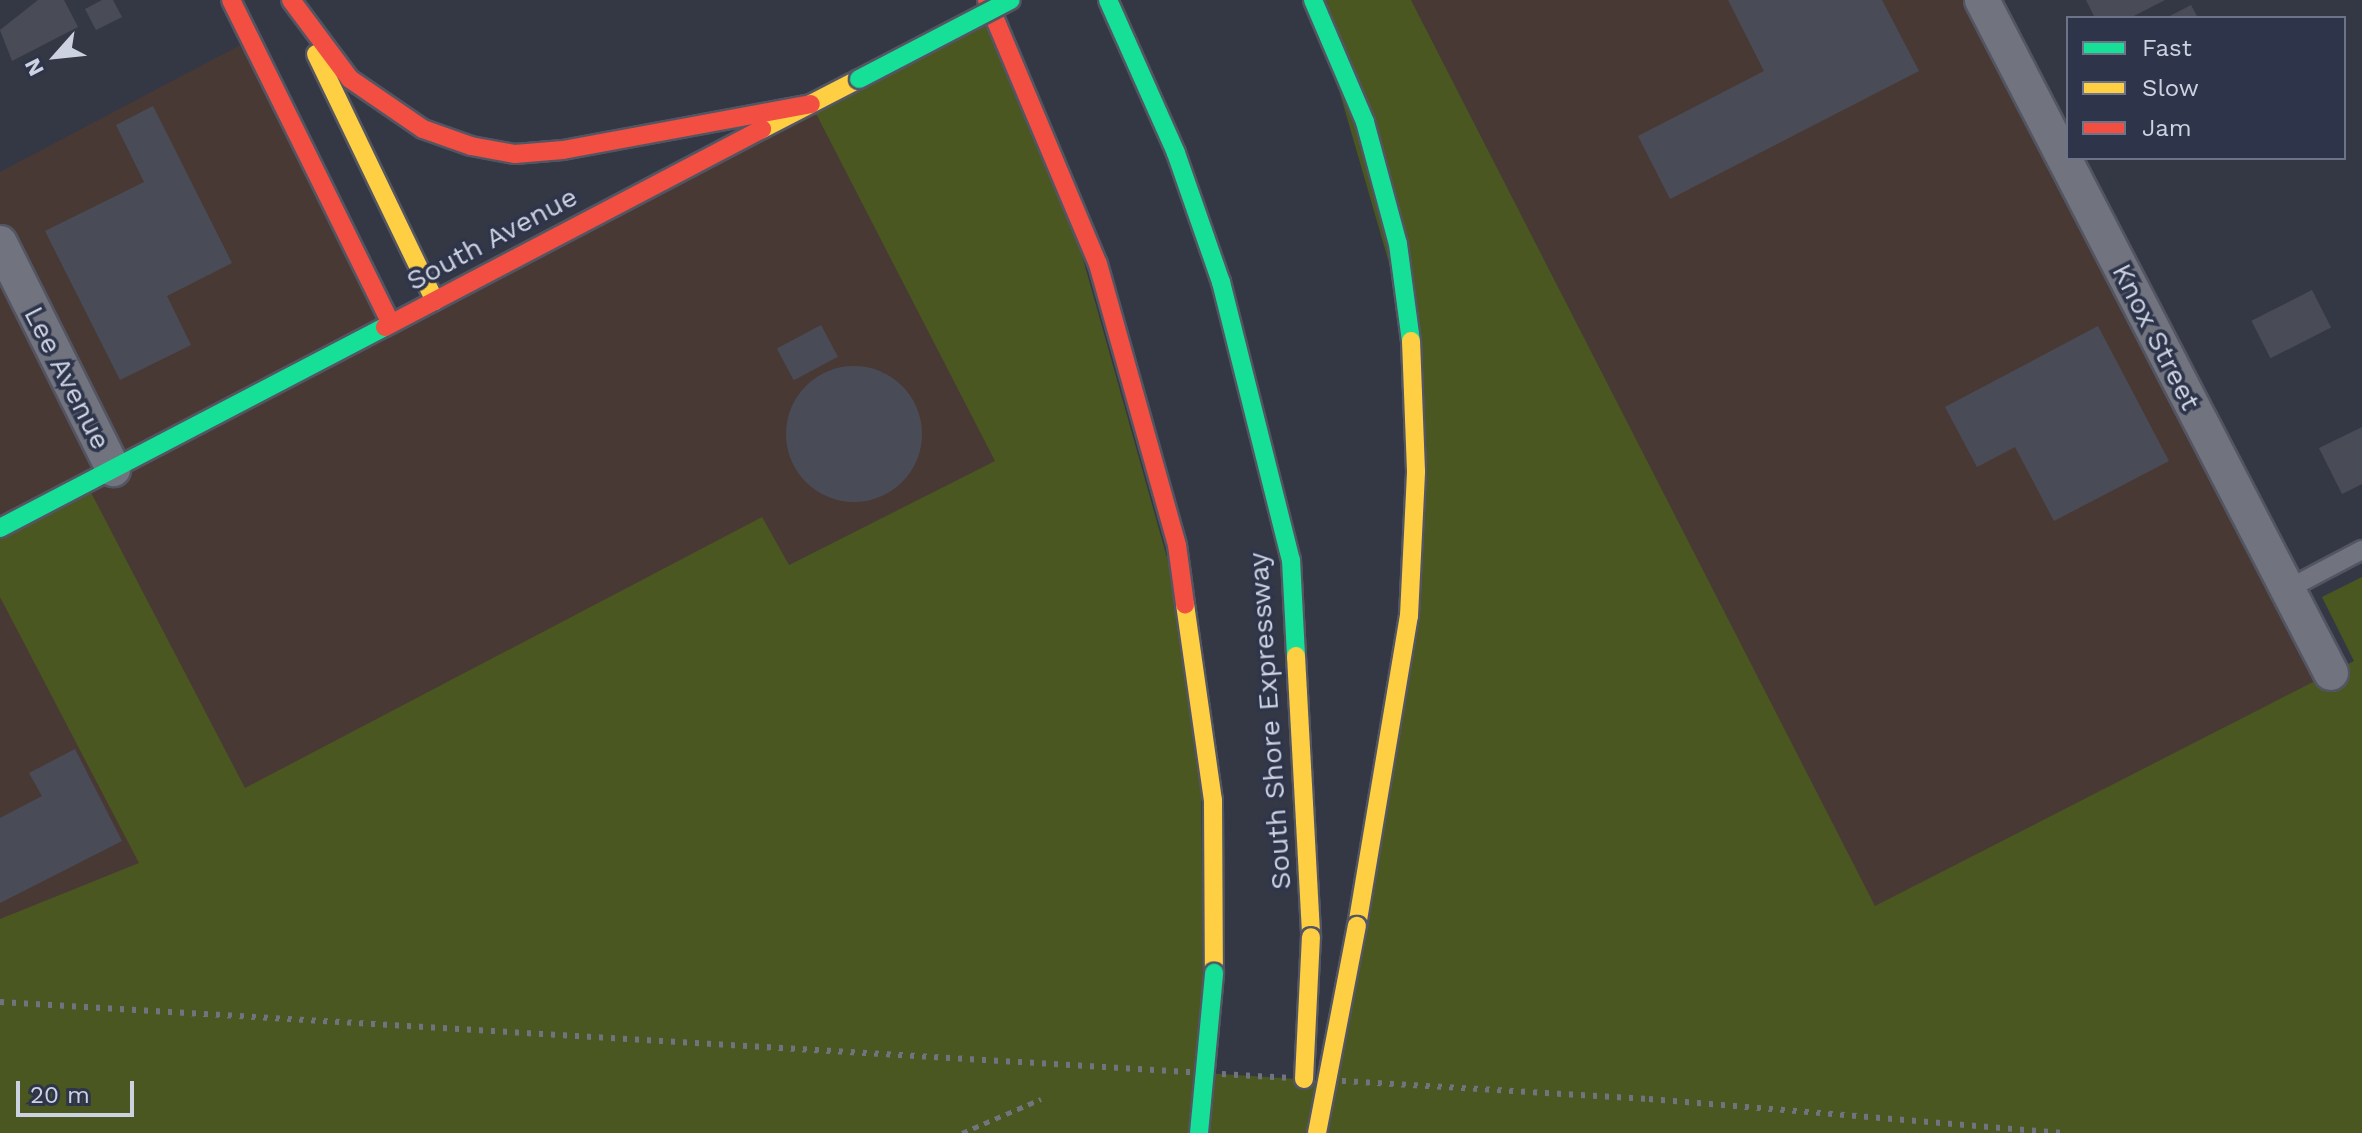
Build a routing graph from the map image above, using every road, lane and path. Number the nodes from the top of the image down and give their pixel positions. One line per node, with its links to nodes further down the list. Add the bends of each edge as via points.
1 (231, 0): 14 (main road)
2 (291, 0): 9 (main road)
3 (975, 0): 10 (main road)
4 (987, 0): 10 (main road)
5 (1011, 0): 11 (main road, South Avenue, bridge)
6 (1108, 0): 23 (main road, South Shore Expressway, bridge, via 1176,153 1221,282 1291,560 1311,937)
7 (1313, 0): 24 (main road, bridge, via 1365,122 1398,244 1411,339 1416,471 1409,616)
8 (1982, 0): 18 (street, Knox Street)
9 (304, 25): 11 (main road, via 350,79 423,129 515,154); 13 (main road)
10 (1006, 45): 22 (main road, bridge, via 1098,264 1177,545 1213,800 1214,973)
11 (811, 104): 13 (main road, South Avenue)
12 (0, 243): 15 (street, Lee Avenue)
13 (435, 301): 14 (main road, South Avenue)
14 (391, 324): 15 (main road, South Avenue)
15 (113, 469): 16 (main road, South Avenue)
16 (0, 528)
17 (2362, 550): 18 (lane)
18 (2288, 589): 19 (street, Knox Street)
19 (2331, 673)
20 (1041, 1099): 21 (path)
21 (962, 1133)
22 (1199, 1133)
23 (1302, 1133)
24 (1317, 1133)

